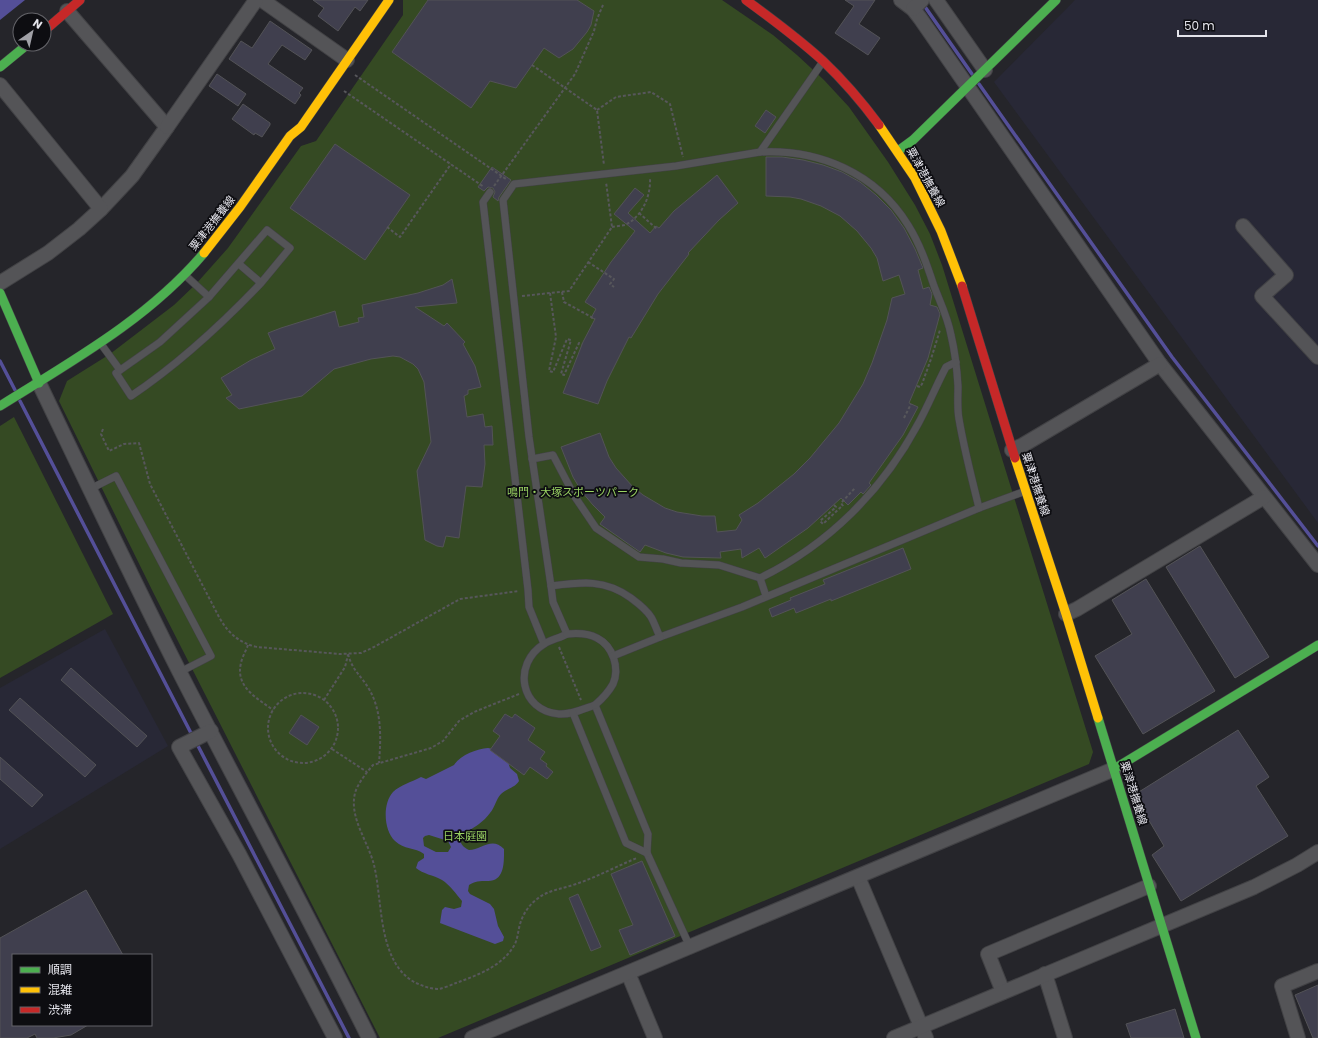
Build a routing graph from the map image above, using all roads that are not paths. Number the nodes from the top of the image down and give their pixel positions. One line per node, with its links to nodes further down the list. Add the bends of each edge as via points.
1 (80, 0): 10 (main road)
2 (256, 0): 19 (street)
3 (262, 0): 13 (street)
4 (389, 0): 13 (main road, 粟津港撫養線)
5 (901, 0): 9 (street)
6 (936, 0): 16 (street)
7 (1056, 0): 16 (main road)
8 (748, 1): 14 (main road, 粟津港撫養線)
9 (917, 5): 18 (street)
10 (67, 12): 11 (main road); 19 (street)
11 (52, 24)
12 (18, 52): 15 (main road)
13 (347, 60): 26 (main road, 粟津港撫養線, via 301,127 290,136 221,233)
14 (823, 61): 20 (main road, 粟津港撫養線, via 862,103); 21 (lane)
15 (0, 67)
16 (984, 71): 18 (main road)
17 (0, 85): 23 (street)
18 (969, 86): 20 (main road, via 913,140); 34 (street)
19 (167, 127): 23 (street, via 132,176)
20 (898, 151): 38 (main road, 粟津港撫養線, via 915,178 941,231 961,284)
21 (760, 152): 33 (lane, via 793,152 823,159 852,171 888,200 908,224 922,251 951,332); 39 (lane, via 685,165 514,184 503,200)
22 (490, 192): 51 (lane, via 483,202 529,607)
23 (101, 209): 27 (street, via 48,253)
24 (1243, 226): 32 (street, via 1286,275 1262,296)
25 (239, 264): 28 (lane); 28 (lane, via 267,230 290,248); 30 (lane)
26 (185, 275): 30 (lane); 31 (main road, 粟津港撫養線, via 142,313)
27 (0, 283)
28 (261, 283): 35 (lane, via 209,336 131,396 116,373)
29 (0, 293): 36 (main road)
30 (209, 297): 35 (lane, via 160,342)
31 (101, 344): 35 (lane); 36 (main road, 粟津港撫養線)
32 (1318, 357)
33 (956, 362): 43 (lane, via 958,418); 45 (lane, via 946,367 908,443 868,496 820,541 784,567)
34 (1160, 364): 38 (street); 42 (street)
35 (120, 370)
36 (33, 386): 37 (main road, 粟津港撫養線); 40 (street)
37 (3, 403)
38 (1012, 450): 41 (main road, 粟津港撫養線)
39 (532, 459): 45 (lane, via 553,455 572,492 596,528 639,557 719,566); 46 (lane)
40 (90, 489): 54 (street); 54 (lane, via 116,476 211,656)
41 (1025, 491): 43 (lane); 48 (main road, 粟津港撫養線)
42 (1264, 497): 44 (street); 48 (street)
43 (979, 508): 47 (lane)
44 (1318, 565)
45 (760, 578): 47 (lane)
46 (551, 586): 49 (lane, via 553,602); 50 (lane, via 585,582 621,591 642,606 651,617)
47 (766, 596): 50 (lane)
48 (1066, 614): 58 (main road, 粟津港撫養線)
49 (567, 634): 51 (lane); 53 (lane, via 585,634 598,638)
50 (660, 637): 53 (lane)
51 (544, 644): 56 (lane, via 527,663 524,681 526,691 530,700 549,713)
52 (1318, 645): 58 (main road)
53 (613, 656): 55 (lane, via 616,674 613,683)
54 (180, 672): 57 (street)
55 (595, 705): 56 (lane); 60 (lane, via 648,834)
56 (573, 713): 60 (lane, via 626,843)
57 (206, 733): 70 (street, via 179,747 239,854); 71 (street, via 324,946)
58 (1114, 769): 61 (street); 62 (main road, 粟津港撫養線)
59 (1318, 852): 63 (street, via 1297,866 1254,887)
60 (647, 853): 64 (lane)
61 (858, 877): 64 (street); 69 (street)
62 (1149, 886): 63 (main road, 粟津港撫養線); 68 (street, via 988,954)
63 (1161, 926): 67 (street); 76 (main road, 粟津港撫養線)
64 (690, 947): 66 (street)
65 (1318, 971): 77 (street, via 1282,986)
66 (628, 973): 72 (street); 73 (street)
67 (1045, 974): 68 (street); 75 (street)
68 (1003, 992): 69 (street)
69 (924, 1032): 74 (street)
70 (334, 1038)
71 (369, 1038)
72 (472, 1038)
73 (655, 1038)
74 (894, 1038)
75 (1064, 1038)
76 (1196, 1038)
77 (1298, 1038)

